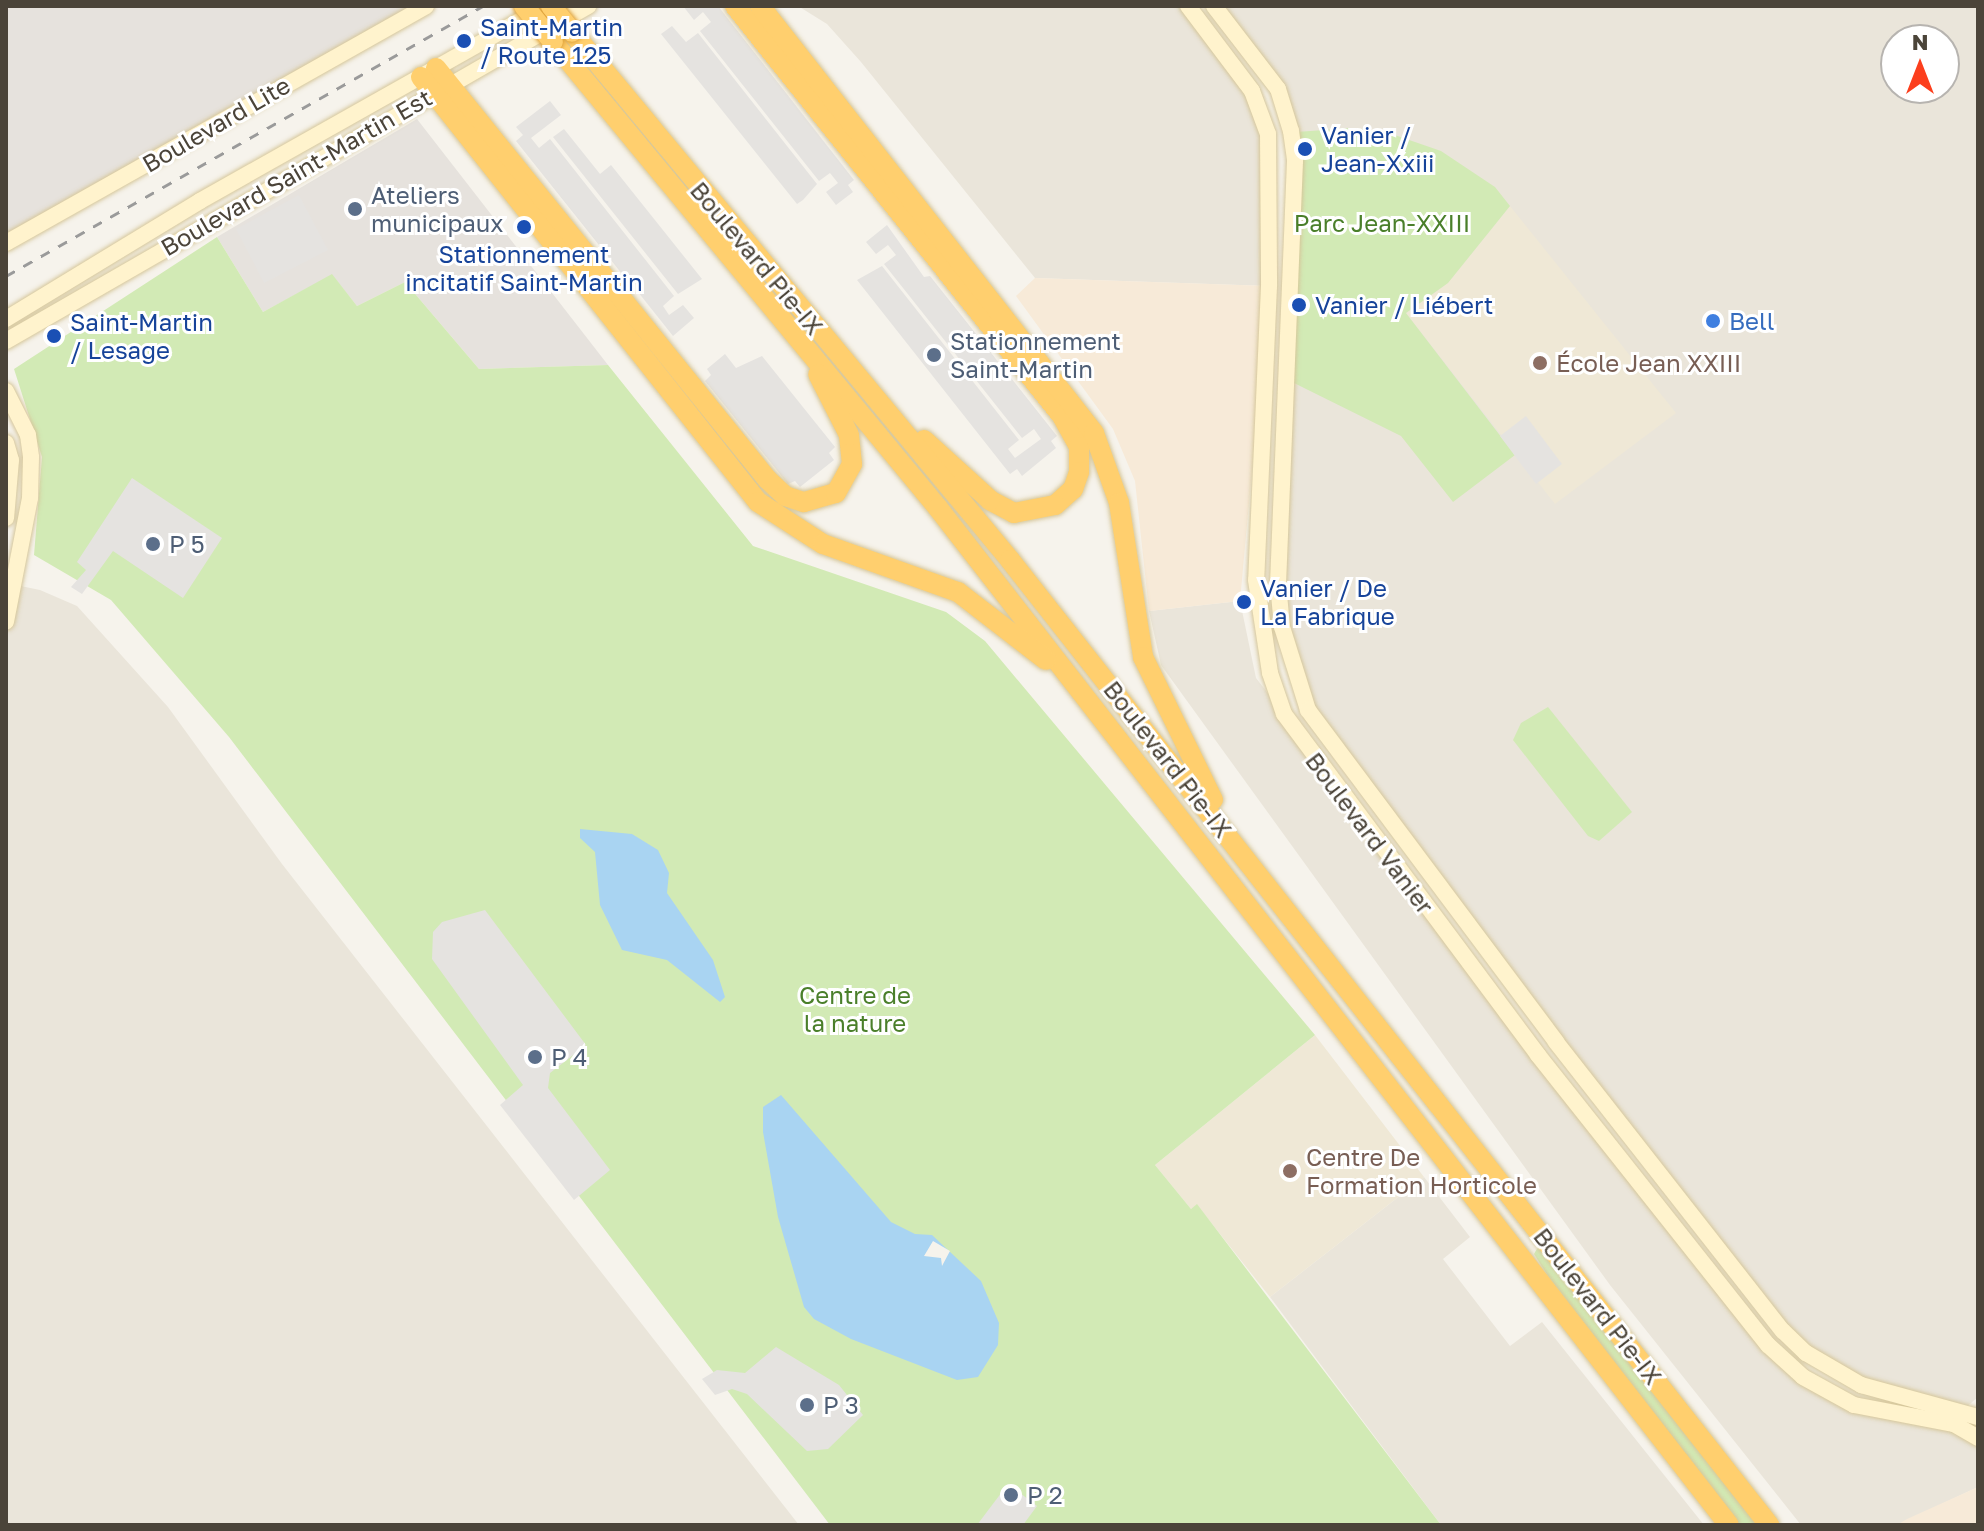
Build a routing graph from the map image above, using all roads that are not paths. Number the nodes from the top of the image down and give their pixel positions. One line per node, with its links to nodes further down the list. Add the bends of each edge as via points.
1 (426, 6): 10 (street, Boulevard Lite)
2 (524, 6): 13 (highway, Boulevard Pie-IX, bridge)
3 (548, 6): 9 (street, Boulevard Saint-Martin Est); 15 (highway, Boulevard Pie-IX, bridge)
4 (588, 6): 9 (street, Boulevard Saint-Martin Est)
5 (735, 6): 15 (highway, via 1062,416 1079,447 1077,482 1051,508 1031,514 1006,511)
6 (760, 6): 20 (highway, via 1094,433 1119,503 1143,657)
7 (1188, 6): 22 (street, Boulevard Vanier, via 1252,91 1268,134 1269,286 1256,580 1270,673 1284,714 1538,1055 1768,1345 1803,1377 1854,1405 1954,1424)
8 (1214, 6): 21 (street, Boulevard Vanier, via 1278,89 1291,131 1295,161 1278,583 1282,627 1308,710 1537,1017 1783,1331 1806,1353 1861,1385)
9 (434, 81): 11 (street, Boulevard Saint-Martin Est, via 200,201); 12 (street, Boulevard Saint-Martin Est); 13 (highway, via 773,486 794,500 809,502 839,490 853,454 843,421); 19 (highway, via 758,502 823,544 968,598)
10 (6, 243)
11 (6, 319)
12 (6, 341)
13 (803, 346): 19 (highway, Boulevard Pie-IX)
14 (6, 391): 18 (street, via 28,435 31,457 30,498)
15 (881, 404): 20 (highway, Boulevard Pie-IX)
16 (6, 443): 17 (street, via 11,460)
17 (6, 518)
18 (6, 622)
19 (1077, 686): 23 (highway, Boulevard Pie-IX)
20 (1233, 839): 24 (highway, Boulevard Pie-IX)
21 (1978, 1417)
22 (1978, 1438)
23 (1729, 1525)
24 (1769, 1525)

